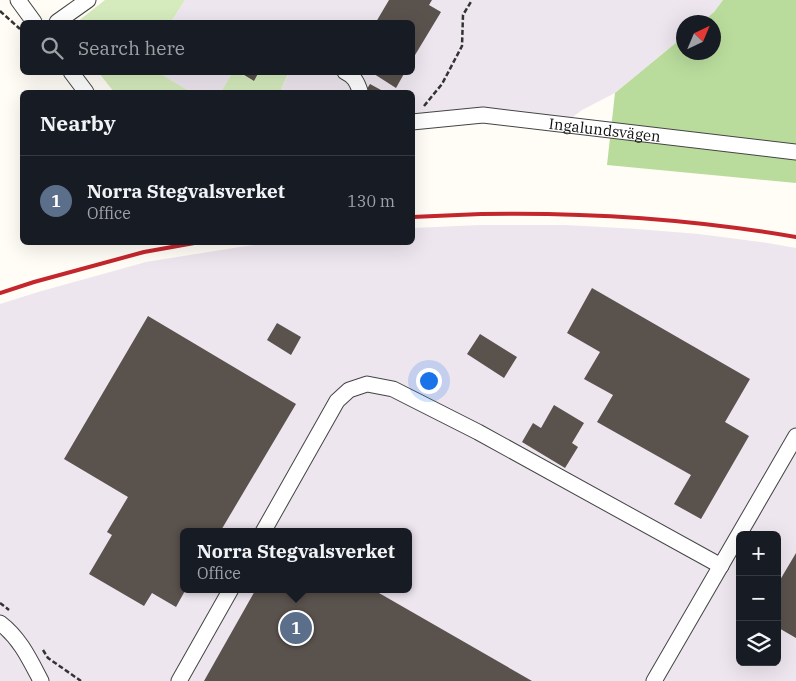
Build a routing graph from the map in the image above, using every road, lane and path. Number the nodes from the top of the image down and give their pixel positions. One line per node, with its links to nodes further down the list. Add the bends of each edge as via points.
1 (18, 0): 5 (street)
2 (88, 0): 6 (street)
3 (472, 0): 12 (path, via 463,15 462,46 442,84 423,107)
4 (0, 11): 7 (path)
5 (33, 20)
6 (60, 20)
7 (20, 30)
8 (73, 75): 10 (street)
9 (350, 75): 11 (street)
10 (84, 90)
11 (360, 90)
12 (418, 122): 13 (street, Ingalundsvägen, via 483,115)
13 (796, 152)
14 (796, 436): 16 (street)
15 (265, 528): 16 (street, via 337,401 349,390 367,384 393,389 423,404)
16 (721, 566): 25 (street)
17 (229, 593): 24 (street)
18 (0, 603): 19 (path)
19 (9, 611)
20 (0, 624): 22 (street, via 24,649)
21 (39, 645): 23 (path, via 48,658)
22 (40, 681)
23 (81, 681)
24 (179, 681)
25 (654, 681)

